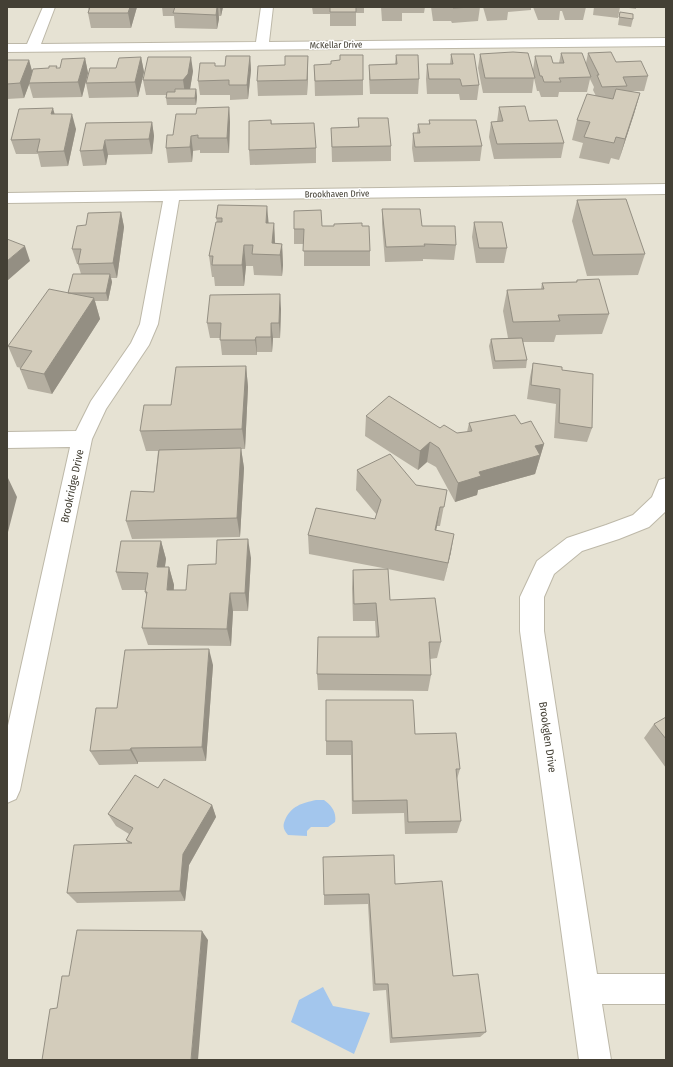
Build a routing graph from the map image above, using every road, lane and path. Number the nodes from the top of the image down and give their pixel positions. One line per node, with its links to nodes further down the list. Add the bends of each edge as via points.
1 (50, 7): 6 (street)
2 (267, 7): 4 (street)
3 (666, 42): 4 (street, McKellar Drive)
4 (262, 46): 6 (street, McKellar Drive)
5 (7, 48): 6 (street, McKellar Drive)
6 (32, 48)
7 (666, 189): 8 (street, Brookhaven Drive)
8 (172, 196): 9 (street, Brookhaven Drive); 10 (street, Brookridge Drive, via 149,324 140,345 98,406)
9 (7, 198)
10 (82, 439): 11 (street); 13 (street, Brookridge Drive)
11 (7, 440)
12 (666, 486): 14 (street, Brookglen Drive, via 662,500 641,522 575,544 545,568 532,597 532,631)
13 (7, 790)
14 (584, 989): 15 (street); 16 (street, Brookglen Drive)
15 (666, 989)
16 (595, 1060)

